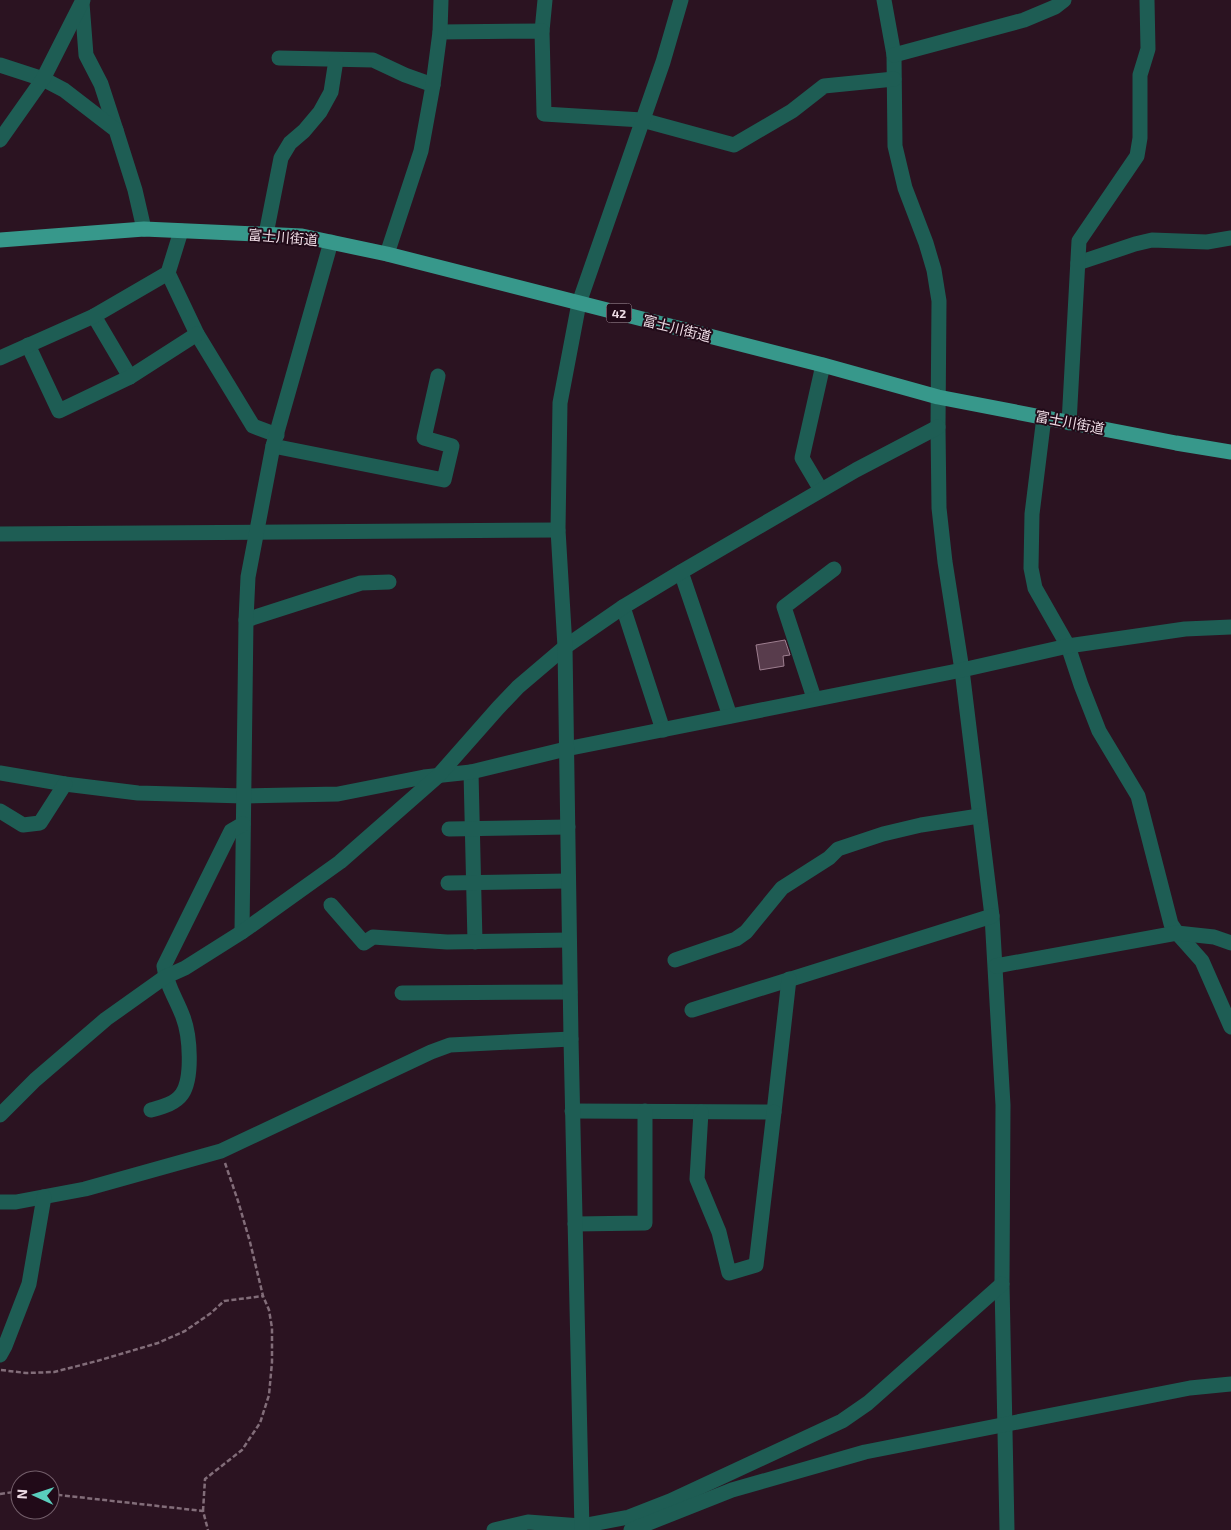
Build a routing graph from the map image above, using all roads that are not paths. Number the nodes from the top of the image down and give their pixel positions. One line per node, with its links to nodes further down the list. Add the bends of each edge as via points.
1 (441, 0): 9 (street)
2 (545, 0): 8 (street)
3 (681, 0): 17 (street)
4 (884, 0): 10 (street)
5 (1064, 0): 10 (street, via 1024,20)
6 (1147, 0): 27 (street, via 1148,49 1140,75 1137,156 1078,240)
7 (83, 1): 15 (street); 18 (street, via 86,55 101,84)
8 (542, 31): 9 (street); 17 (street, via 544,114)
9 (440, 32): 16 (street)
10 (894, 55): 14 (street)
11 (279, 58): 12 (street)
12 (336, 60): 16 (street, via 373,60); 22 (street, via 331,92 320,112 290,143 281,158)
13 (0, 65): 15 (street)
14 (894, 79): 17 (street, via 824,86 792,111 734,146); 37 (street, via 895,146 905,188 934,270 939,301)
15 (43, 80): 18 (street, via 64,90); 19 (street)
16 (433, 85): 26 (street, via 421,151)
17 (642, 120): 29 (street)
18 (116, 130): 20 (street)
19 (0, 140)
20 (144, 229): 21 (main road, 富士川街道 / 42); 24 (main road, 富士川街道 / 42)
21 (181, 231): 22 (main road, 富士川街道 / 42); 28 (street)
22 (266, 234): 25 (main road, 富士川街道 / 42)
23 (1231, 238): 27 (street, via 1207,242 1152,240)
24 (0, 240)
25 (332, 242): 26 (main road, 富士川街道 / 42); 41 (street)
26 (387, 254): 29 (main road, 富士川街道 / 42)
27 (1078, 263): 39 (street)
28 (168, 273): 30 (street); 31 (street)
29 (578, 303): 34 (main road, 富士川街道 / 42); 44 (street, via 560,403)
30 (94, 316): 32 (street); 36 (street)
31 (197, 334): 36 (street); 41 (street, via 253,426)
32 (28, 345): 33 (street); 36 (street, via 59,411)
33 (0, 358)
34 (823, 365): 37 (main road, 富士川街道 / 42); 43 (street, via 802,458)
35 (438, 376): 41 (street, via 424,438 452,446 444,480)
36 (130, 377)
37 (938, 398): 38 (main road, 富士川街道 / 42); 40 (street)
38 (1044, 417): 39 (main road, 富士川街道 / 42); 53 (street, via 1032,514 1032,568 1035,588)
39 (1069, 422): 42 (main road, 富士川街道 / 42)
40 (938, 427): 43 (street); 55 (street, via 939,508)
41 (274, 440): 45 (street)
42 (1231, 452)
43 (821, 490): 48 (street)
44 (558, 530): 45 (street); 54 (street)
45 (255, 533): 46 (street); 51 (street)
46 (0, 534)
47 (834, 569): 56 (street, via 784,607)
48 (681, 572): 50 (street); 57 (street)
49 (389, 582): 51 (street, via 361,583)
50 (623, 607): 54 (street); 58 (street)
51 (246, 620): 64 (street)
52 (1231, 627): 53 (street, via 1185,629)
53 (1068, 646): 55 (street); 77 (street, via 1099,731 1138,796 1171,924)
54 (565, 647): 59 (street); 62 (street, via 518,687)
55 (962, 670): 56 (street); 66 (street)
56 (814, 698): 57 (street)
57 (730, 716): 58 (street)
58 (663, 730): 59 (street)
59 (566, 749): 60 (street); 68 (street)
60 (471, 772): 62 (street); 70 (street)
61 (0, 773): 63 (street)
62 (438, 776): 64 (street, via 338,794); 76 (street, via 340,862)
63 (65, 784): 64 (street, via 138,793); 65 (street, via 40,823 23,825)
64 (244, 796): 67 (street)
65 (0, 811)
66 (979, 816): 75 (street); 81 (street, via 921,825 838,849 782,888 746,932 736,939)
67 (243, 824): 76 (street); 83 (street, via 231,831 164,966)
68 (568, 827): 70 (street); 71 (street)
69 (449, 829): 70 (street)
70 (472, 829): 73 (street)
71 (568, 881): 73 (street); 78 (street)
72 (448, 883): 73 (street)
73 (474, 883): 79 (street)
74 (331, 905): 79 (street, via 364,943 373,937)
75 (992, 916): 82 (street); 84 (street)
76 (242, 932): 83 (street)
77 (1177, 933): 80 (street, via 1214,937); 82 (street); 88 (street, via 1202,961)
78 (570, 940): 79 (street); 85 (street)
79 (475, 942)
80 (1231, 943)
81 (675, 960)
82 (996, 966): 99 (street, via 1003,1106)
83 (165, 977): 90 (street, via 184,1019 190,1052 187,1082 181,1095 170,1104); 95 (street, via 106,1019)
84 (789, 979): 87 (street); 94 (street)
85 (570, 992): 86 (street); 89 (street)
86 (402, 993)
87 (692, 1010)
88 (1231, 1027)
89 (571, 1039): 91 (street); 96 (street, via 450,1046 221,1151)
90 (152, 1110)
91 (572, 1111): 92 (street); 98 (street)
92 (645, 1112): 93 (street); 98 (street, via 645,1223)
93 (701, 1112): 94 (street); 94 (street, via 697,1179 719,1232 729,1273 756,1265)
94 (774, 1112)
95 (0, 1115)
96 (44, 1197): 97 (street); 100 (street, via 28,1284)
97 (0, 1202)
98 (575, 1224): 103 (street)
99 (1002, 1284): 102 (street); 103 (street, via 842,1421 670,1501 629,1517)
100 (0, 1355)
101 (1231, 1384): 102 (street, via 1190,1388)
102 (1004, 1424): 105 (street, via 865,1452 732,1490); 106 (street)
103 (581, 1528): 104 (street, via 528,1522)
104 (494, 1530)
105 (631, 1530)
106 (1007, 1530)

